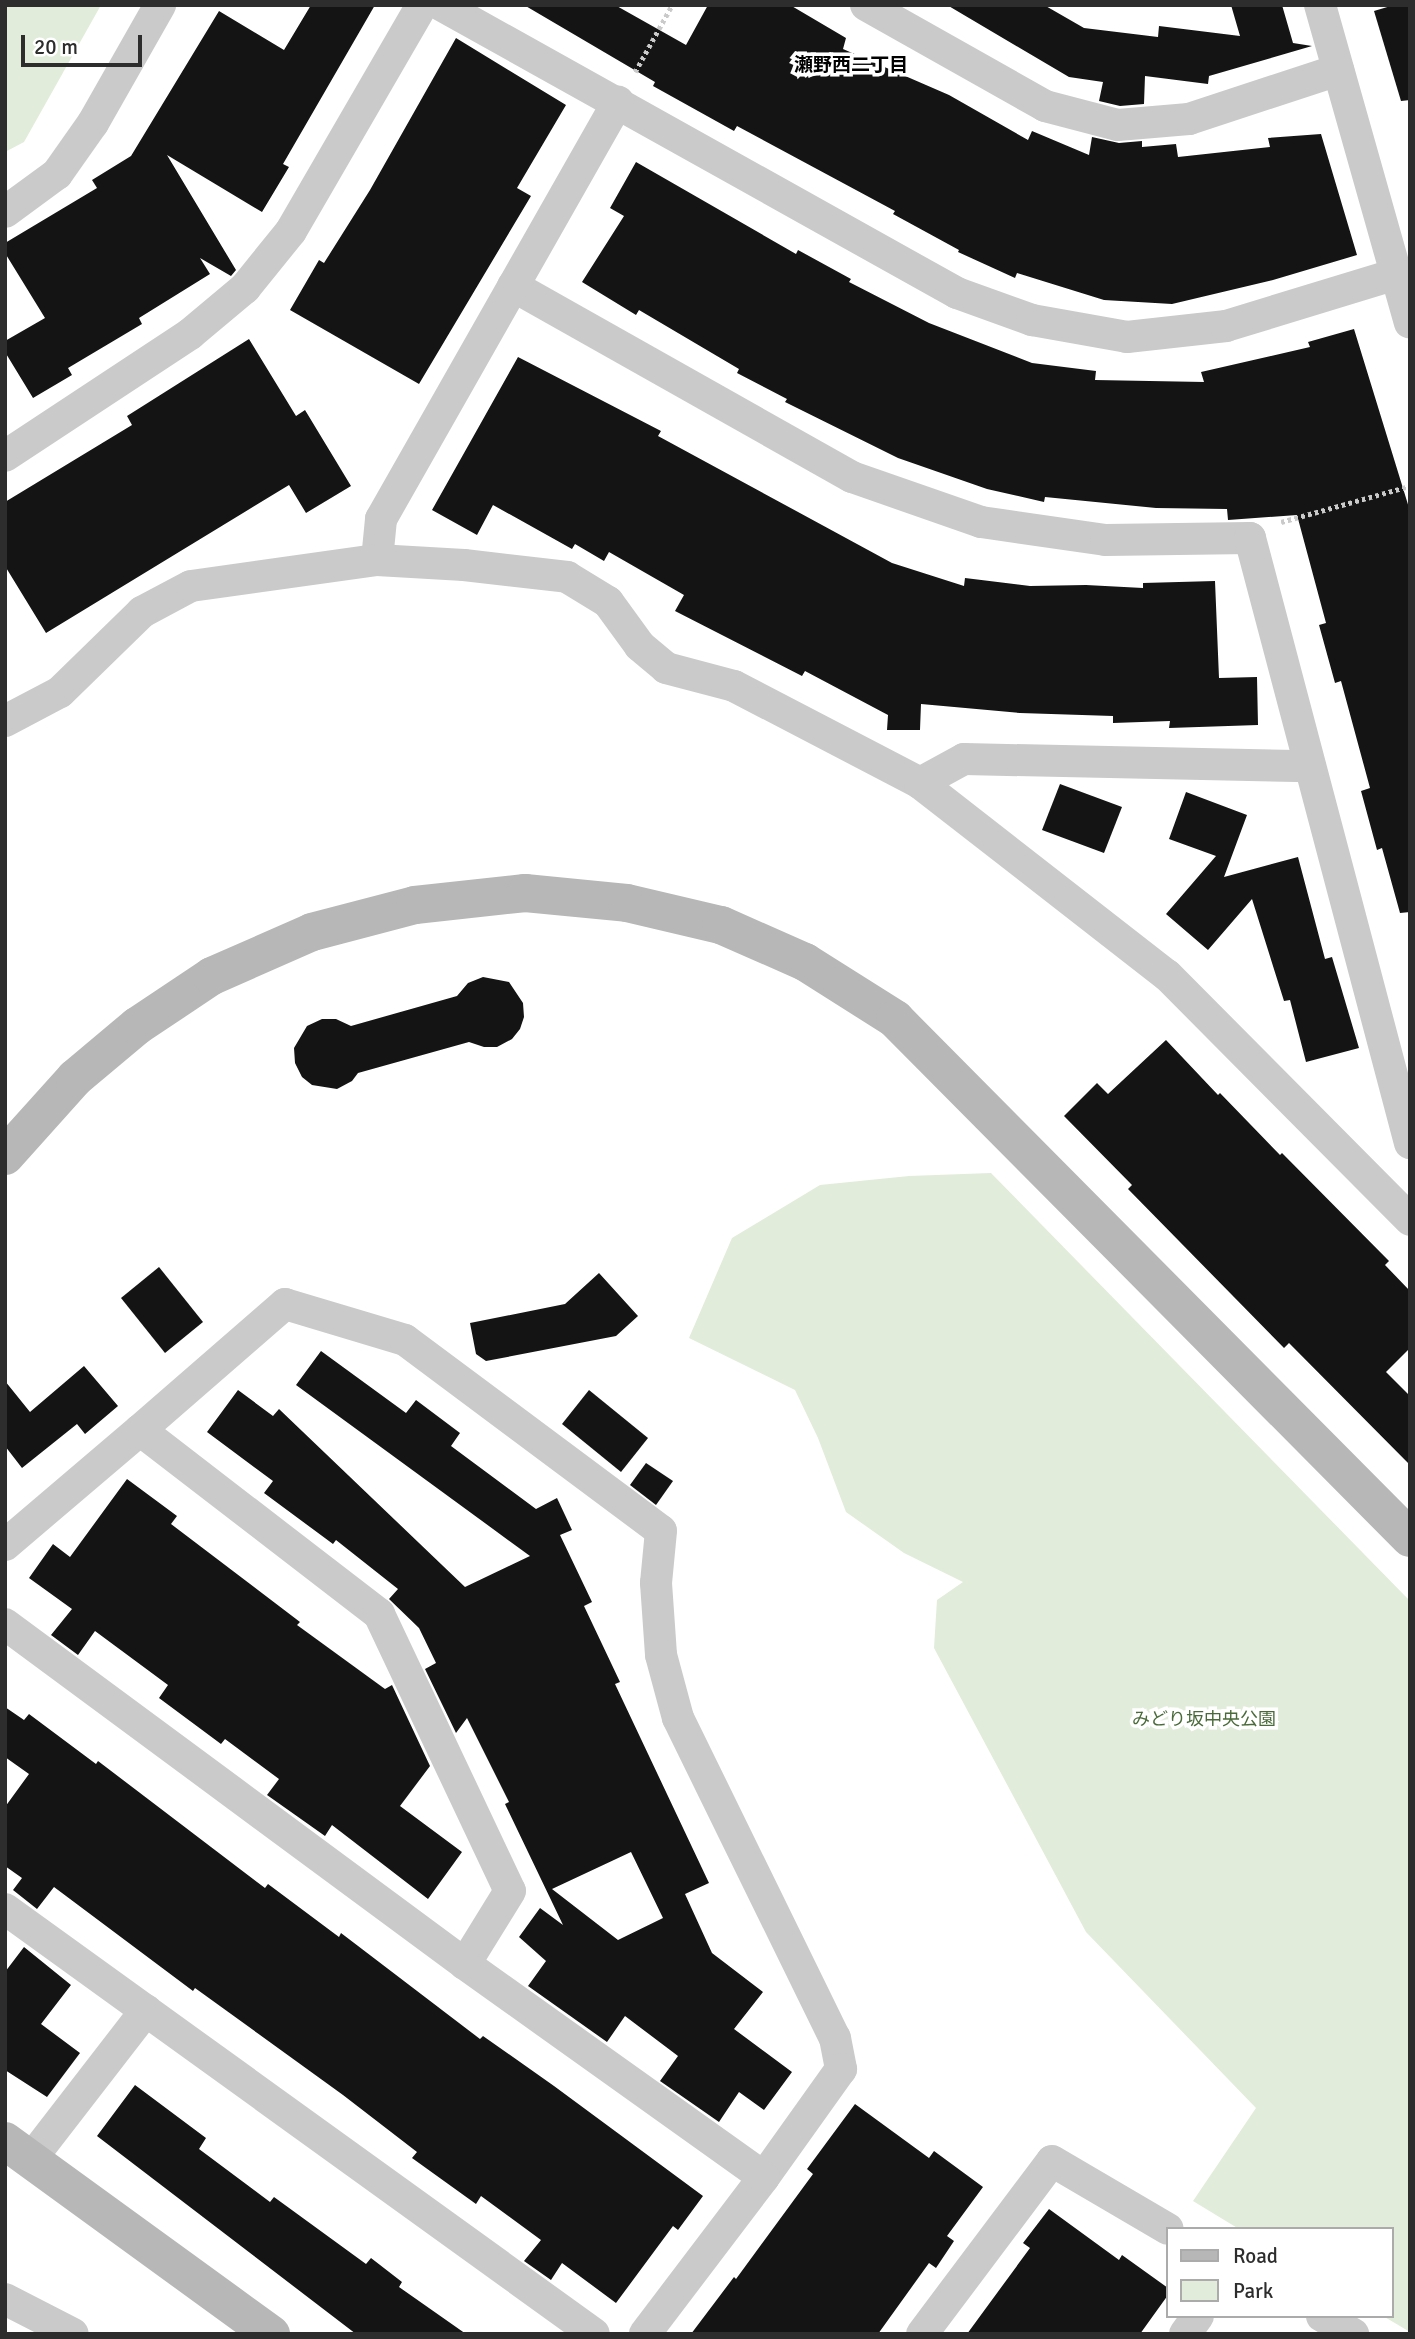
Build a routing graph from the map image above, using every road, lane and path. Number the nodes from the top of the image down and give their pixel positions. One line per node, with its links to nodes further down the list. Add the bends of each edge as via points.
1 (160, 5): 9 (street, via 93,123 57,174)
2 (422, 5): 13 (street, via 291,231 245,289 190,334)
3 (441, 5): 8 (street)
4 (672, 5): 8 (path)
5 (866, 5): 7 (street, via 1045,106 1118,125 1189,119)
6 (1320, 5): 7 (street)
7 (1338, 70): 10 (street)
8 (618, 102): 10 (street, via 957,293 1032,320 1127,337 1226,326); 11 (street)
9 (5, 212)
10 (1396, 274): 12 (street)
11 (513, 286): 15 (street, via 852,477 968,518 1106,540); 16 (street, via 381,519)
12 (1410, 322)
13 (5, 456)
14 (1410, 486): 15 (path, via 1265,527)
15 (1250, 538): 18 (street)
16 (377, 560): 17 (street, via 191,586 142,612 60,692); 19 (street, via 567,577 608,601 640,646 666,668 734,686)
17 (5, 721)
18 (1310, 766): 19 (street, via 964,759); 20 (street)
19 (920, 783): 22 (street, via 1167,975)
20 (1410, 1143)
21 (5, 1156): 24 (street, via 75,1079 137,1026 212,976 313,932 415,905 526,893 627,903 721,925 806,962 895,1019)
22 (1408, 1211)
23 (140, 1430): 25 (street); 28 (street, via 379,1614 510,1891); 31 (street, via 285,1304 405,1340 661,1531 656,1583 661,1655 678,1718 835,2038 841,2069)
24 (1410, 1538)
25 (5, 1545)
26 (5, 1624): 28 (street)
27 (5, 1909): 29 (street)
28 (465, 1964): 31 (street)
29 (146, 2010): 30 (street); 38 (street)
30 (18, 2150): 37 (street)
31 (764, 2177): 39 (street)
32 (1166, 2228): 40 (street, via 1052,2161)
33 (5, 2300): 36 (street)
34 (1197, 2318): 41 (street)
35 (1325, 2318): 42 (street)
36 (73, 2334)
37 (271, 2334)
38 (594, 2334)
39 (645, 2334)
40 (922, 2334)
41 (1185, 2334)
42 (1353, 2334)

